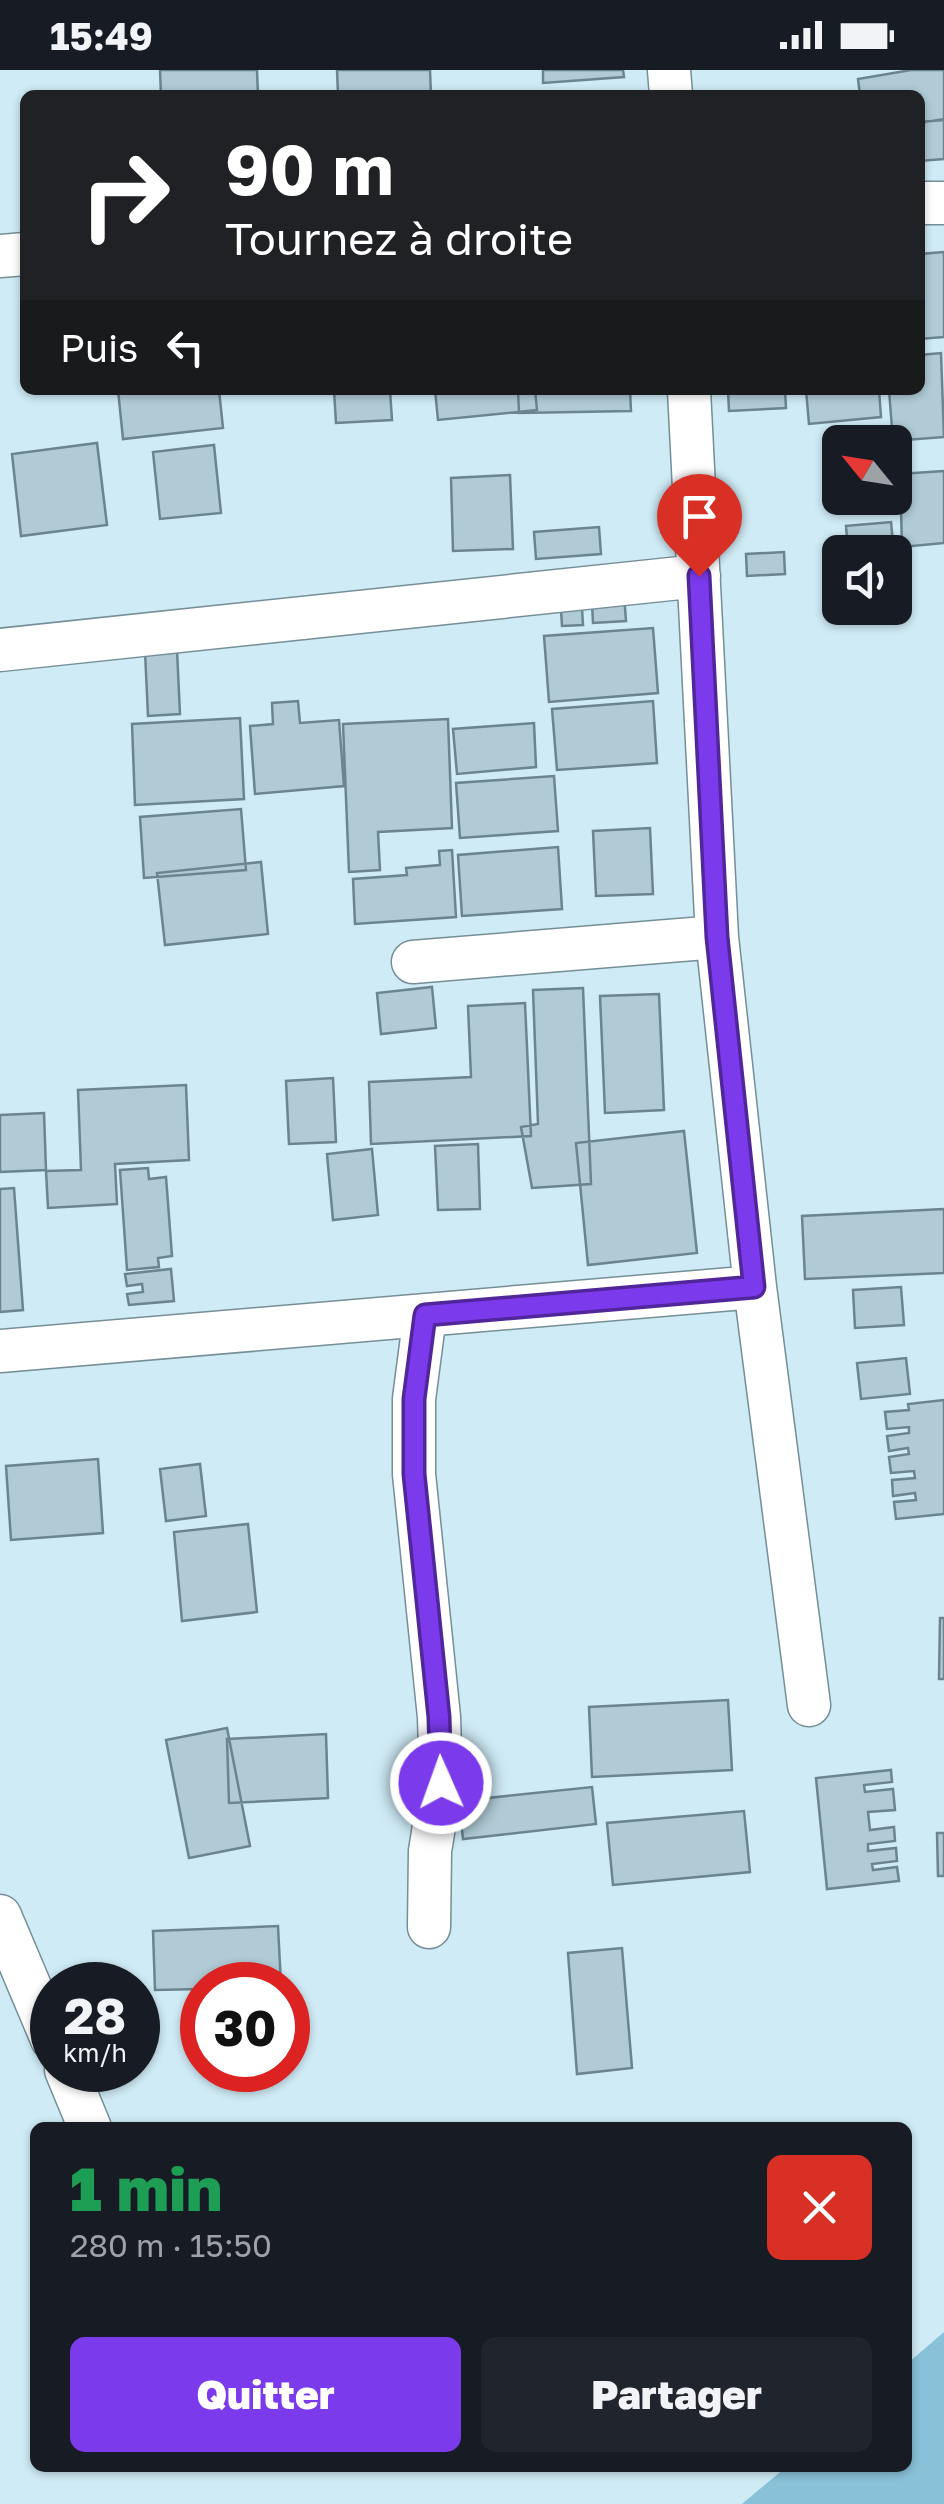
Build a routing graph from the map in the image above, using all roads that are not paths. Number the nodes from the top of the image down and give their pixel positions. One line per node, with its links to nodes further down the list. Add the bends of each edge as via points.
1 (689, 395): 2 (street)
2 (699, 576): 3 (street); 4 (street)
3 (0, 650)
4 (717, 937): 5 (street); 6 (street)
5 (412, 962)
6 (754, 1287): 7 (street); 9 (street)
7 (425, 1315): 8 (street); 11 (street, via 414,1399 414,1474 441,1783 430,1851)
8 (0, 1351)
9 (809, 1705)
10 (0, 1916): 12 (street)
11 (429, 1927)
12 (30, 1987)
13 (75, 2092): 14 (street)
14 (88, 2122)

